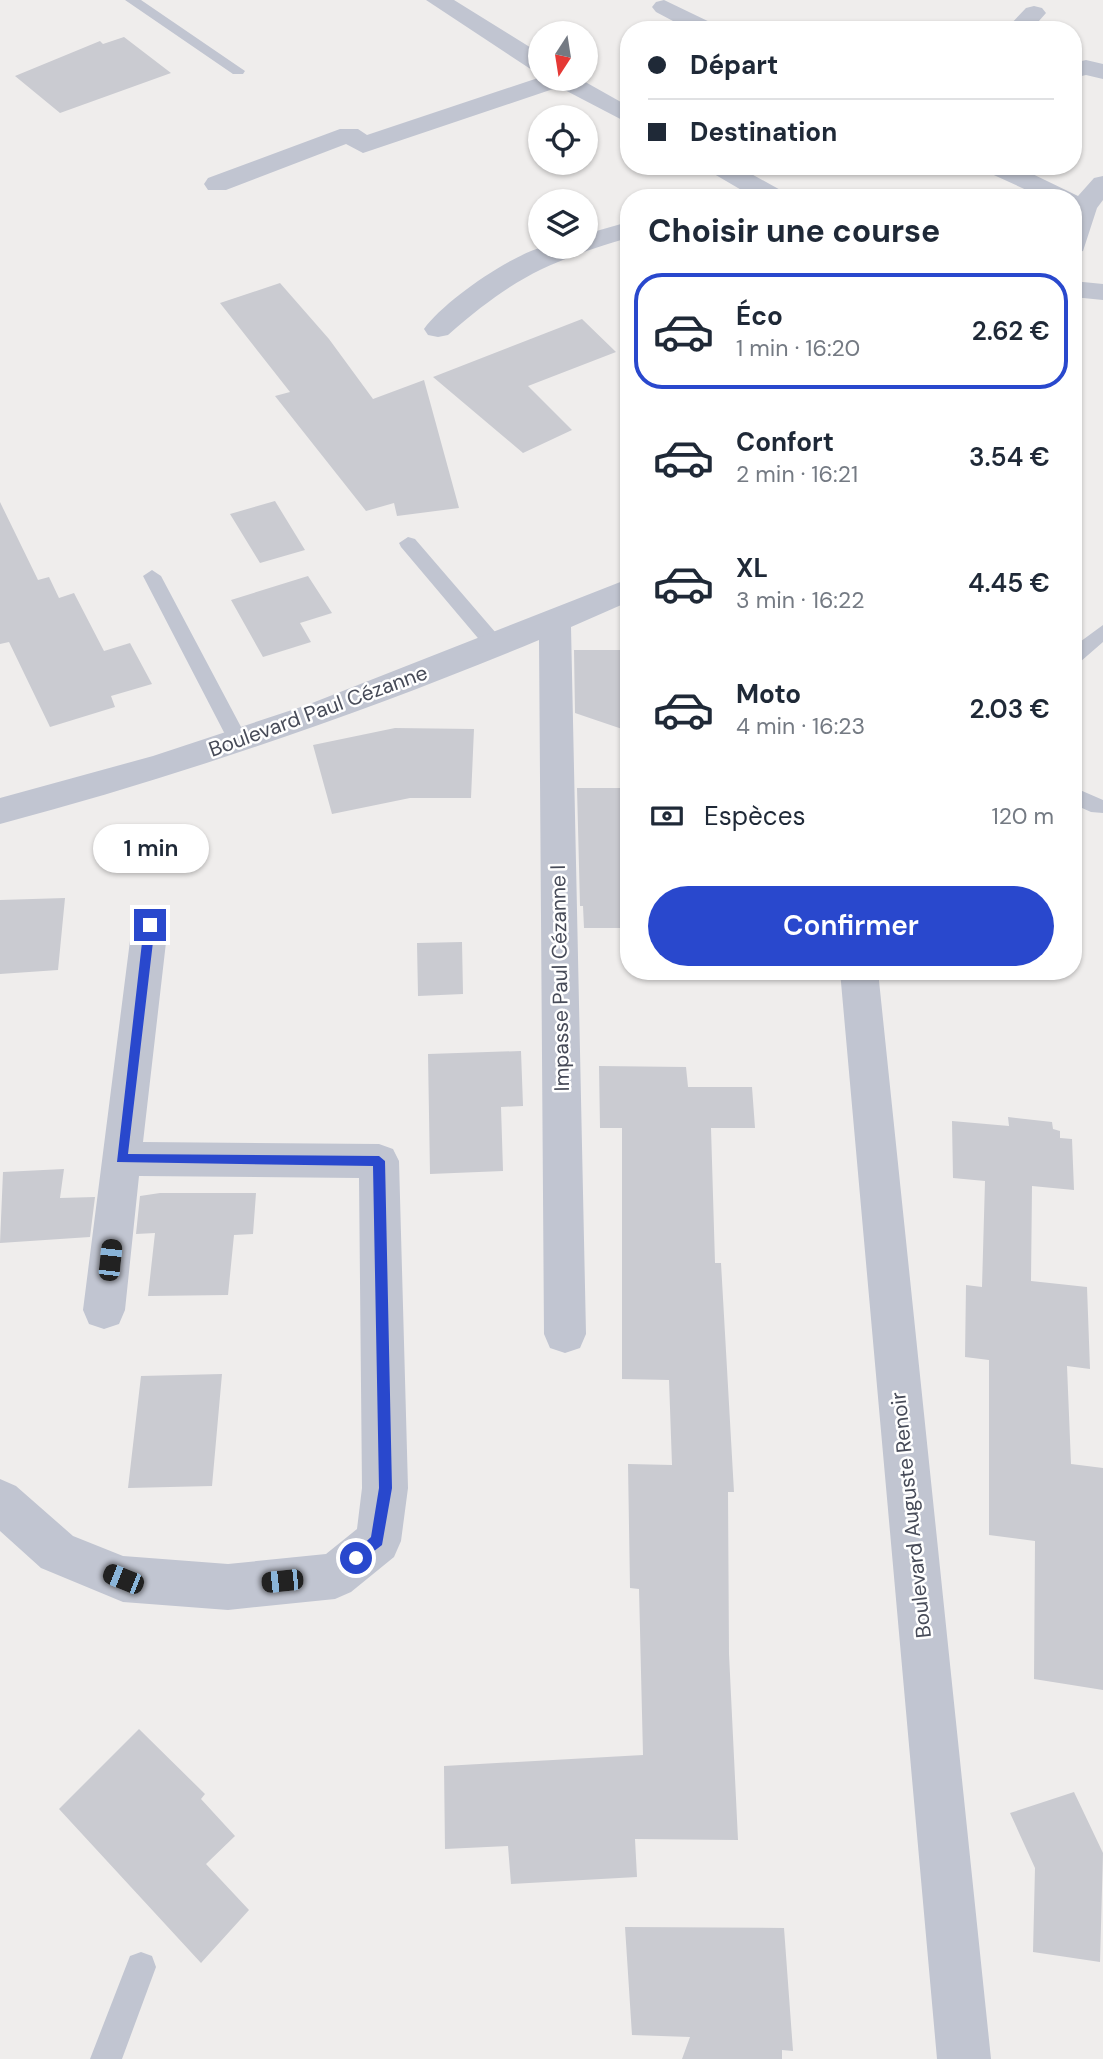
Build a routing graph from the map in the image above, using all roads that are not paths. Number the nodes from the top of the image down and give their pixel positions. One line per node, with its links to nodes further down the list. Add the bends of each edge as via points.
1 (132, 0): 7 (lane)
2 (438, 0): 5 (street)
3 (664, 7): 4 (street)
4 (691, 21)
5 (528, 57)
6 (1082, 68): 8 (street)
7 (238, 71)
8 (1103, 72)
9 (528, 90): 14 (street, via 363,145 349,134)
10 (583, 91): 11 (street)
11 (620, 112)
12 (734, 175): 16 (street)
13 (1014, 175): 17 (street)
14 (217, 184)
15 (1103, 184): 18 (street)
16 (759, 189)
17 (1046, 189)
18 (1082, 196)
19 (620, 232): 20 (street)
20 (598, 239)
21 (531, 259): 24 (street, via 496,278)
22 (1082, 290): 23 (street)
23 (1103, 292)
24 (438, 330)
25 (408, 543): 30 (lane)
26 (152, 576): 32 (lane)
27 (620, 593): 28 (street, Boulevard Paul Cézanne)
28 (555, 621): 30 (street, Boulevard Paul Cézanne); 40 (street, Impasse Paul Cézanne I)
29 (1103, 632): 31 (lane)
30 (495, 645): 32 (street, Boulevard Paul Cézanne)
31 (1082, 650)
32 (239, 743): 35 (street, Boulevard Paul Cézanne)
33 (1082, 799): 34 (lane)
34 (1098, 807)
35 (1, 809)
36 (150, 925): 38 (street)
37 (860, 980): 44 (street, Boulevard Auguste Renoir)
38 (121, 1159): 39 (street); 41 (street, via 379,1161 385,1488 378,1541 335,1576 228,1587 123,1579 58,1552)
39 (104, 1310)
40 (565, 1334)
41 (0, 1501)
42 (141, 1967): 43 (lane)
43 (106, 2059)
44 (964, 2059)

